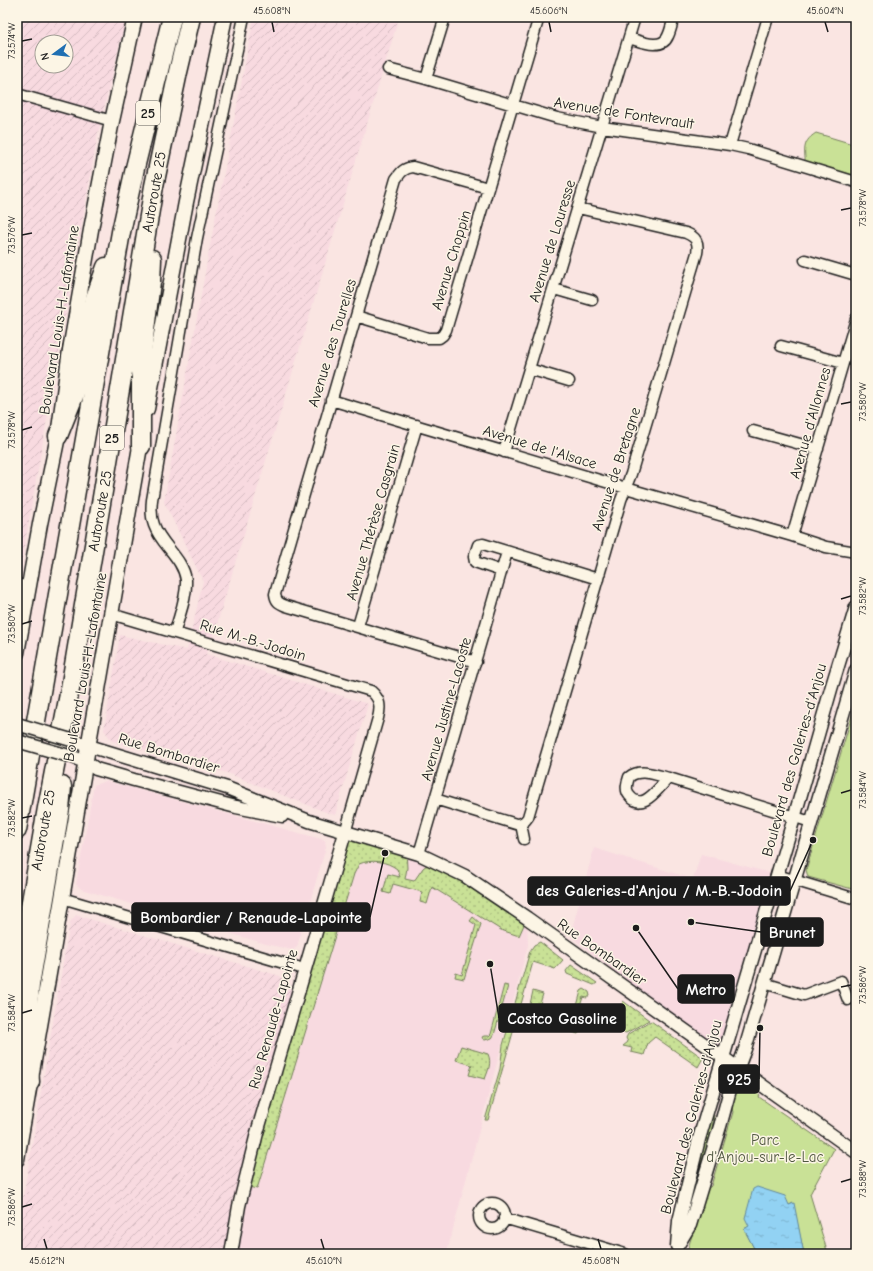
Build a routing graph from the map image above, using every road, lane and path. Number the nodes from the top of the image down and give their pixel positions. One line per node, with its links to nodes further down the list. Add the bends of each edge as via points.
1 (135, 17): 16 (main road, Boulevard Louis-H.-Lafontaine)
2 (172, 17): 23 (highway, Autoroute 25 / 25)
3 (190, 17): 20 (highway, Autoroute 25 / 25)
4 (225, 17): 38 (main road, Boulevard Louis-H.-Lafontaine, via 187,195)
5 (244, 17): 51 (street, via 196,245 152,500 156,530 177,559 185,576 185,596)
6 (445, 17): 13 (street)
7 (539, 17): 15 (street, Avenue Choppin)
8 (635, 17): 11 (street, Avenue de Louresse)
9 (674, 17): 11 (street, via 669,35 661,43 647,43)
10 (768, 17): 18 (street)
11 (629, 38): 17 (street, Avenue de Louresse)
12 (388, 69): 13 (street, Avenue de Fontevrault)
13 (426, 79): 15 (street, Avenue de Fontevrault)
14 (17, 94): 16 (street)
15 (513, 105): 17 (street, Avenue de Fontevrault, via 543,115); 21 (street, Avenue Choppin)
16 (112, 121): 37 (main road, Boulevard Louis-H.-Lafontaine, via 70,350)
17 (602, 127): 18 (street, Avenue de Fontevrault); 22 (street, Avenue de Louresse)
18 (730, 145): 19 (street, Avenue de Fontevrault)
19 (856, 182)
20 (154, 186): 38 (highway, via 151,282 141,362); 56 (highway, Autoroute 25 / 25)
21 (488, 188): 28 (street, Avenue des Tourelles, via 420,168 407,167 401,172 396,179); 28 (street, Avenue Choppin, via 443,335 439,338 428,338)
22 (578, 208): 26 (street, Avenue de Louresse); 41 (street, Avenue de Bretagne, via 686,233 696,239 698,246)
23 (125, 210): 37 (highway, via 95,298 74,396); 52 (highway, Autoroute 25 / 25)
24 (805, 260): 25 (street)
25 (856, 274)
26 (554, 288): 27 (street); 32 (street, Avenue de Louresse)
27 (592, 300)
28 (356, 316): 34 (street, Avenue des Tourelles)
29 (856, 318): 31 (street, Avenue d'Allonnes)
30 (781, 346): 31 (street)
31 (843, 364): 39 (street, Avenue d'Allonnes)
32 (529, 370): 33 (street); 40 (street, Avenue de Louresse)
33 (569, 381)
34 (331, 400): 35 (street, Avenue de l'Alsace); 50 (street, Avenue des Tourelles, via 275,594 280,604)
35 (417, 425): 40 (street, Avenue de l'Alsace); 50 (street, Avenue Thérèse Casgrain)
36 (754, 431): 39 (street)
37 (58, 436): 47 (main road, Boulevard Louis-H.-Lafontaine)
38 (140, 446): 49 (main road, Boulevard Louis-H.-Lafontaine)
39 (818, 449): 42 (street, Avenue d'Allonnes)
40 (504, 452): 41 (street, Avenue de l'Alsace)
41 (626, 488): 42 (street, Avenue de l'Alsace); 46 (street, Avenue de Bretagne)
42 (792, 536): 44 (street, Avenue de l'Alsace, via 826,547)
43 (507, 552): 45 (street, Avenue Justine-Lacoste); 45 (street, via 479,544 477,547 474,561); 46 (street)
44 (856, 552)
45 (501, 571): 54 (street, Avenue Justine-Lacoste)
46 (598, 579): 70 (street, Avenue de Bretagne, via 528,817)
47 (23, 586): 53 (main road, Boulevard Louis-H.-Lafontaine)
48 (856, 607): 57 (street, Boulevard des Galeries-d'Anjou)
49 (111, 614): 51 (street, Rue M.-B.-Jodoin); 62 (main road, Boulevard Louis-H.-Lafontaine)
50 (358, 626): 54 (street)
51 (175, 632): 59 (street, Rue M.-B.-Jodoin, via 371,691)
52 (50, 638): 64 (highway); 71 (highway, Autoroute 25 / 25)
53 (17, 653)
54 (476, 662): 66 (street, Avenue Justine-Lacoste)
55 (856, 670): 58 (street, Boulevard des Galeries-d'Anjou)
56 (70, 689): 80 (highway, Autoroute 25 / 25); 85 (highway, via 60,810 34,962 26,1028)
57 (830, 689): 58 (street); 67 (street, Boulevard des Galeries-d'Anjou)
58 (849, 694): 69 (street, Boulevard des Galeries-d'Anjou)
59 (380, 703): 72 (street, Rue Renaude-Lapointe)
60 (17, 724): 62 (street, Rue Bombardier, bridge)
61 (17, 741): 63 (street, Rue Bombardier, bridge)
62 (84, 744): 63 (main road, Boulevard Louis-H.-Lafontaine); 68 (street, Rue Bombardier, via 227,788)
63 (81, 760): 68 (street, Rue Bombardier, via 96,769 166,789 236,807); 77 (main road, Boulevard Louis-H.-Lafontaine)
64 (17, 767)
65 (669, 778): 67 (street)
66 (435, 799): 70 (street); 74 (street, Avenue Justine-Lacoste)
67 (794, 817): 69 (street); 75 (street, Boulevard des Galeries-d'Anjou)
68 (309, 821): 72 (street, Rue Bombardier)
69 (811, 822): 76 (street, Boulevard des Galeries-d'Anjou)
70 (521, 824): 73 (street)
71 (17, 830)
72 (345, 833): 74 (street, Rue Bombardier); 79 (street, Rue Renaude-Lapointe)
73 (524, 839)
74 (418, 854): 83 (street, Rue Bombardier, via 476,882)
75 (777, 875): 76 (street); 83 (street, Boulevard des Galeries-d'Anjou)
76 (794, 880): 78 (street); 81 (street, Boulevard des Galeries-d'Anjou)
77 (62, 898): 79 (street); 85 (main road, Boulevard Louis-H.-Lafontaine)
78 (856, 899)
79 (304, 969): 90 (street, Rue Renaude-Lapointe, via 250,1158)
80 (17, 983)
81 (764, 983): 82 (street, via 804,994 841,981); 84 (street, Boulevard des Galeries-d'Anjou)
82 (848, 1000)
83 (724, 1058): 84 (street, Rue Bombardier); 89 (street, Boulevard des Galeries-d'Anjou, via 699,1139 679,1221)
84 (738, 1068): 86 (street, Rue Bombardier); 89 (street, Boulevard des Galeries-d'Anjou, via 690,1225)
85 (30, 1082): 87 (main road, Boulevard Louis-H.-Lafontaine)
86 (856, 1152)
87 (17, 1159)
88 (504, 1218): 91 (street)
89 (676, 1250)
90 (231, 1254)
91 (625, 1254)

